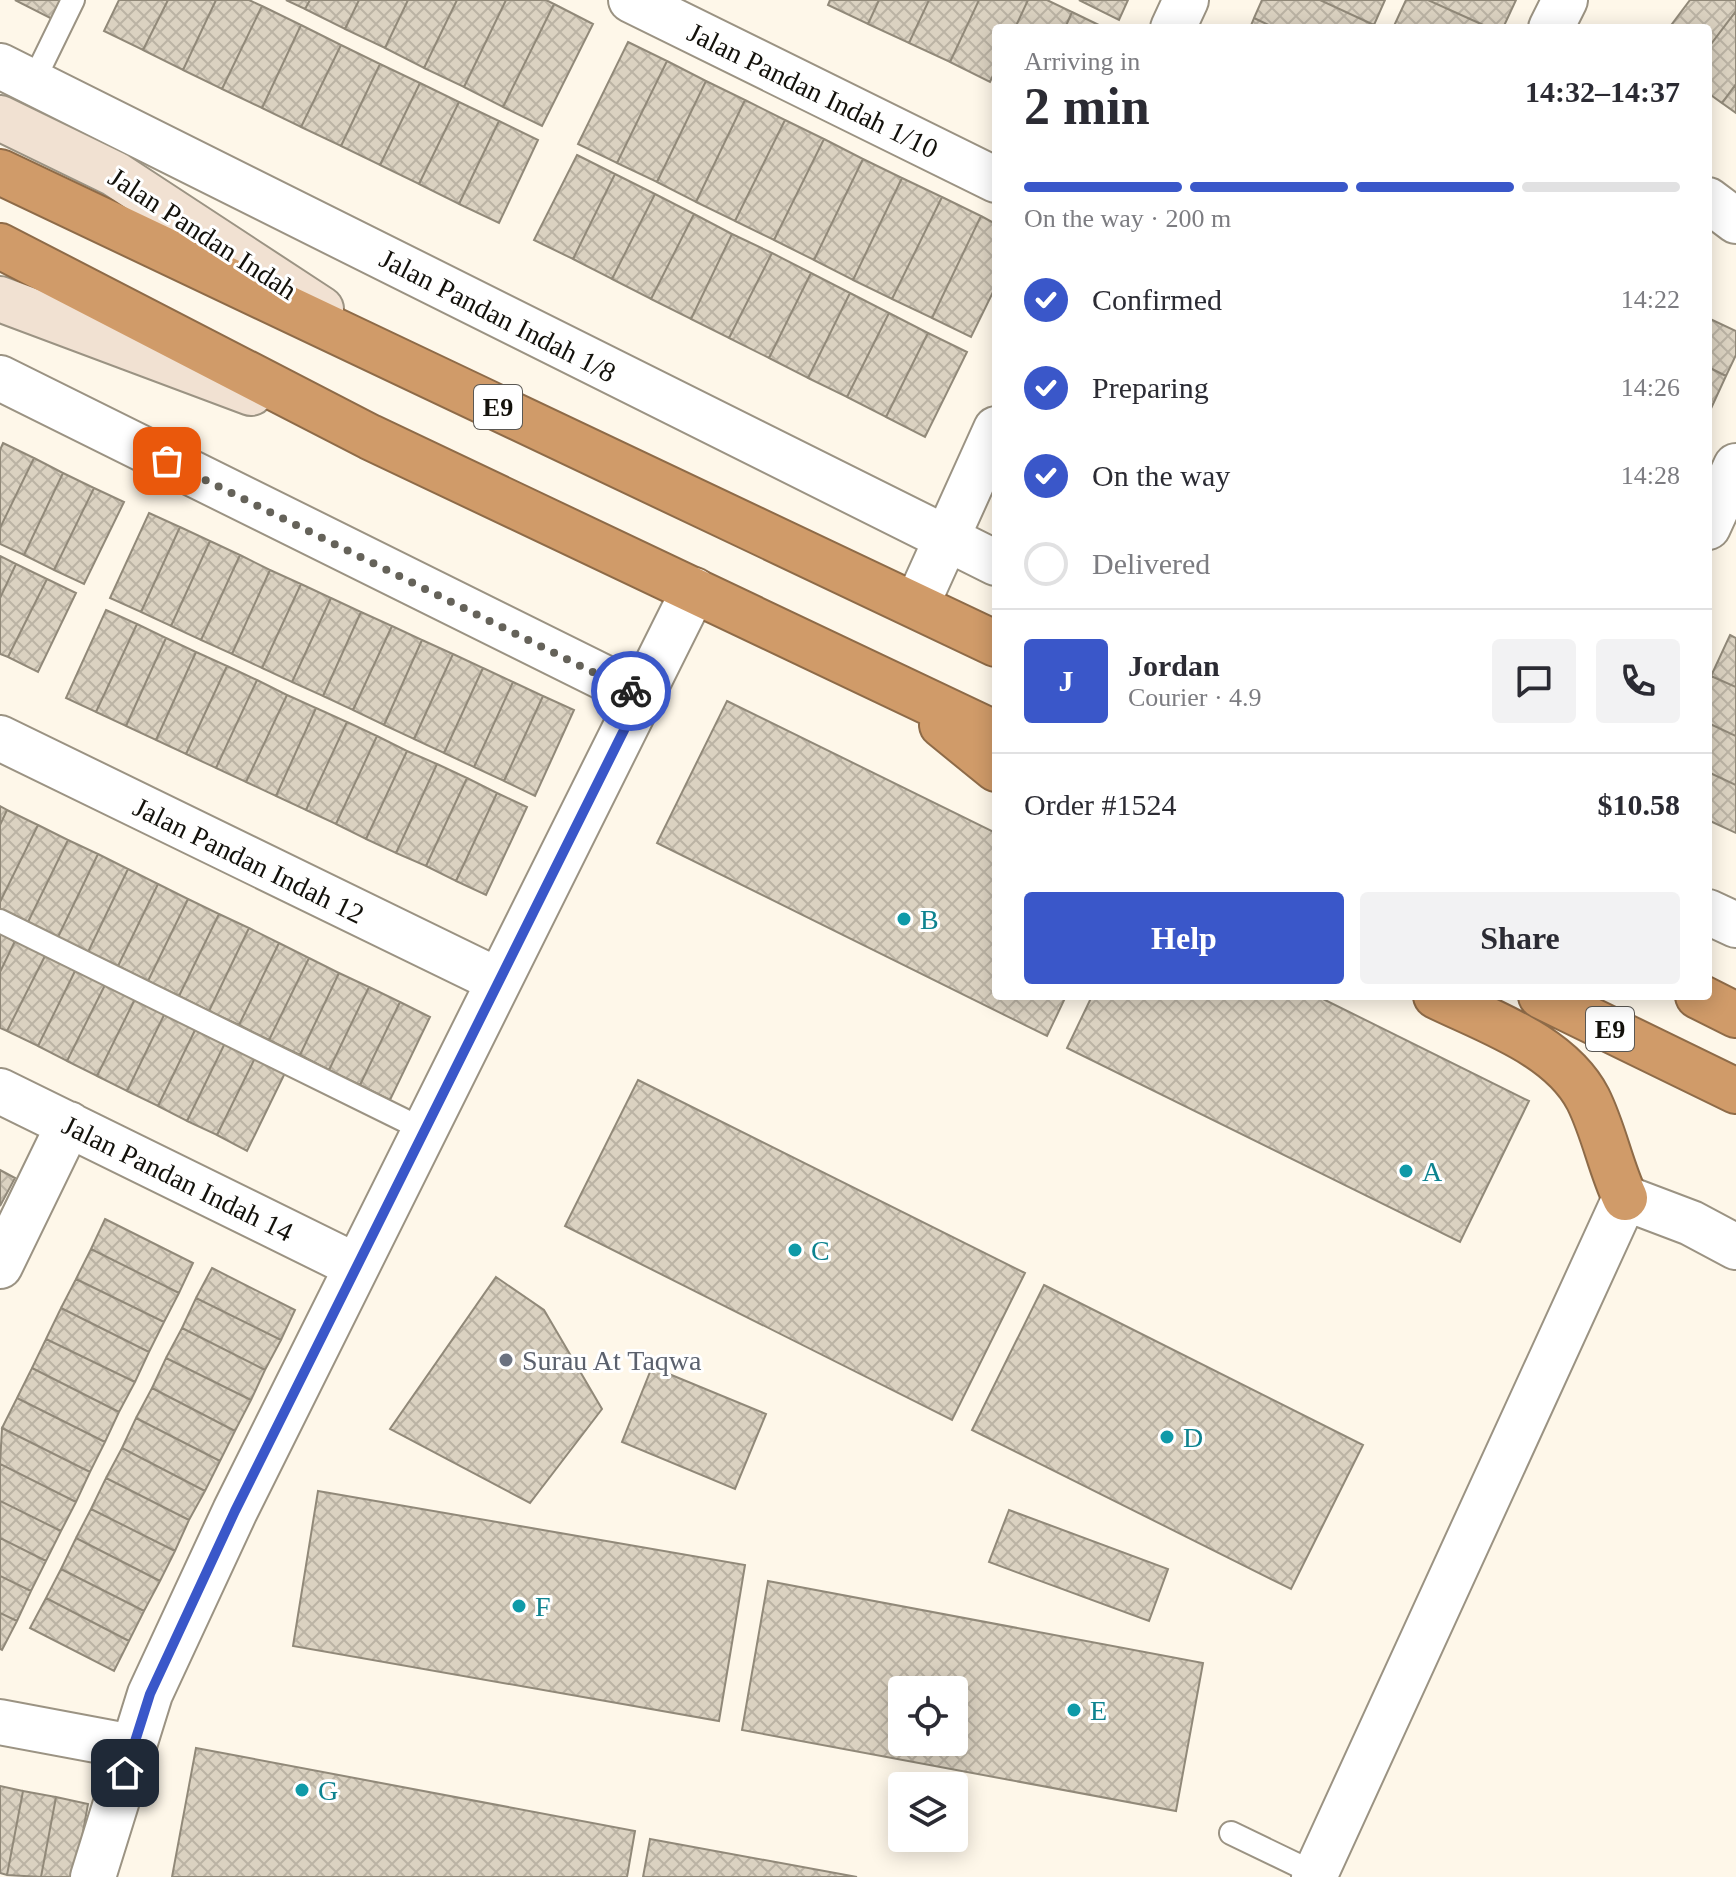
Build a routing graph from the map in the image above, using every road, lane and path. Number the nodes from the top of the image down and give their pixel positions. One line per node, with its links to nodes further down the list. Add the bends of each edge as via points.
1 (73, 0): 7 (lane)
2 (631, 0): 10 (street, Jalan Pandan Indah 1/10)
3 (1186, 0): 5 (street)
4 (1565, 0): 6 (street)
5 (1175, 24)
6 (1553, 24)
7 (16, 74): 21 (street, Jalan Pandan Indah 1/8)
8 (0, 118): 15 (main road, Jalan Pandan Indah, via 115,174)
9 (0, 172): 15 (highway, E9)
10 (992, 178)
11 (1712, 203): 12 (street)
12 (1736, 221)
13 (0, 246): 17 (highway)
14 (0, 299): 17 (main road)
15 (399, 360): 24 (highway, E9)
16 (0, 378): 27 (street)
17 (370, 437): 23 (highway)
18 (992, 438): 21 (street)
19 (1736, 466): 20 (street)
20 (1712, 518)
21 (947, 540): 22 (street, Jalan Pandan Indah 1/8); 24 (street)
22 (992, 561)
23 (694, 590): 26 (highway); 27 (street)
24 (917, 604): 25 (highway, E9)
25 (992, 642)
26 (905, 691): 28 (highway); 30 (highway)
27 (641, 696): 34 (street)
28 (992, 732)
29 (0, 738): 34 (street, Jalan Pandan Indah 12)
30 (992, 766)
31 (1712, 914): 33 (street)
32 (0, 921): 42 (lane)
33 (1736, 925)
34 (499, 981): 42 (street)
35 (1444, 1000): 43 (highway, via 1561,1064 1587,1097)
36 (1549, 1000): 40 (highway, E9)
37 (1706, 1000): 38 (highway)
38 (1736, 1015)
39 (0, 1091): 41 (street, Jalan Pandan Indah 14)
40 (1736, 1091)
41 (69, 1124): 45 (street); 46 (street, Jalan Pandan Indah 14)
42 (424, 1130): 46 (street)
43 (1625, 1198): 44 (street); 50 (street)
44 (1736, 1247)
45 (0, 1266)
46 (356, 1266): 48 (street, via 157,1680)
47 (0, 1722): 48 (street)
48 (133, 1747): 51 (street)
49 (1231, 1833): 50 (lane)
50 (1315, 1876)
51 (93, 1877)

